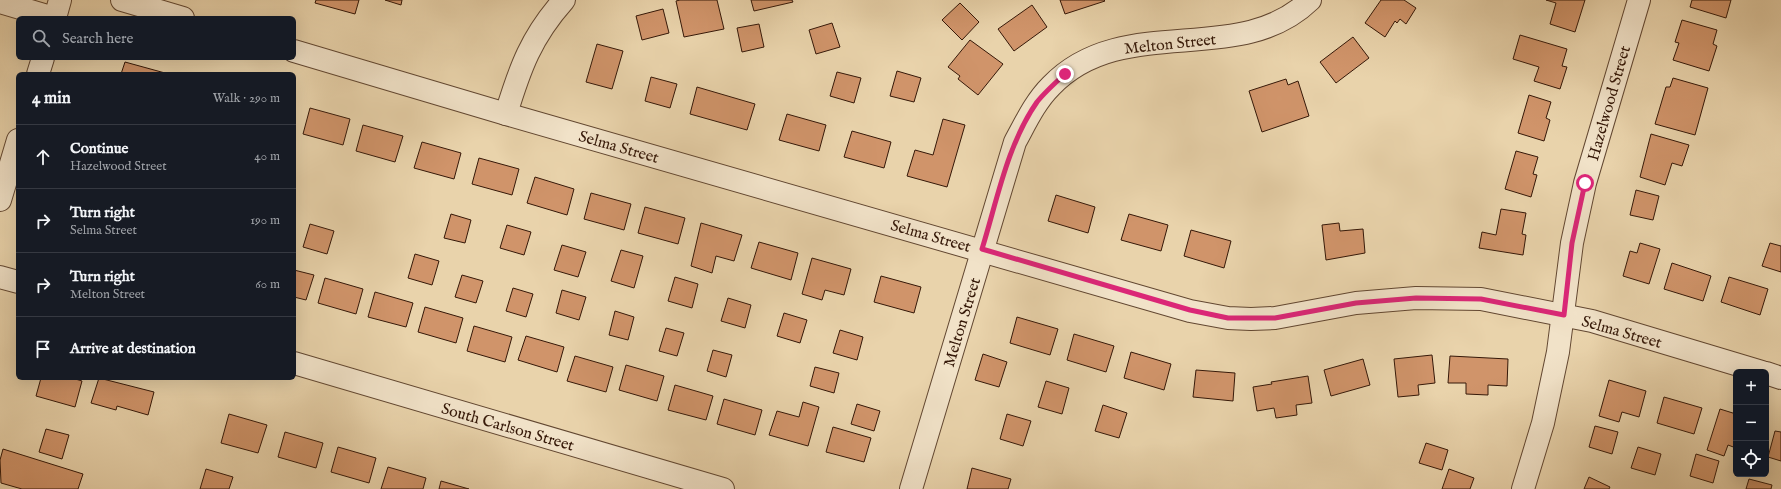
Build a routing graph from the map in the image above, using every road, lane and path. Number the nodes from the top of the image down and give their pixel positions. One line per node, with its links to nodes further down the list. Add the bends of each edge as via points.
1 (60, 0): 8 (street)
2 (122, 0): 9 (street)
3 (564, 0): 13 (street, via 529,50 520,69)
4 (1310, 0): 16 (street, Melton Street, via 1292,14 1254,31 1230,37 1124,47 1094,57 1065,74 1037,103 1015,142)
5 (1639, 0): 19 (street, Hazelwood Street, via 1585,183 1572,243)
6 (0, 2): 7 (street)
7 (47, 16)
8 (55, 16)
9 (176, 16)
10 (296, 52): 13 (street, Selma Street)
11 (42, 60): 12 (street)
12 (39, 72)
13 (506, 114): 16 (street, Selma Street)
14 (16, 147): 15 (street)
15 (0, 200)
16 (982, 249): 19 (street, Selma Street, via 1190,310 1228,318 1275,318 1356,303 1416,298 1481,299); 25 (street, Melton Street)
17 (0, 277): 18 (street)
18 (16, 281)
19 (1564, 315): 21 (street, Selma Street); 26 (street, Hazelwood Street, via 1543,423)
20 (296, 364): 24 (street, South Carlson Street)
21 (1752, 369)
22 (1769, 374): 23 (street)
23 (1781, 378)
24 (723, 489)
25 (911, 489)
26 (1523, 489)

